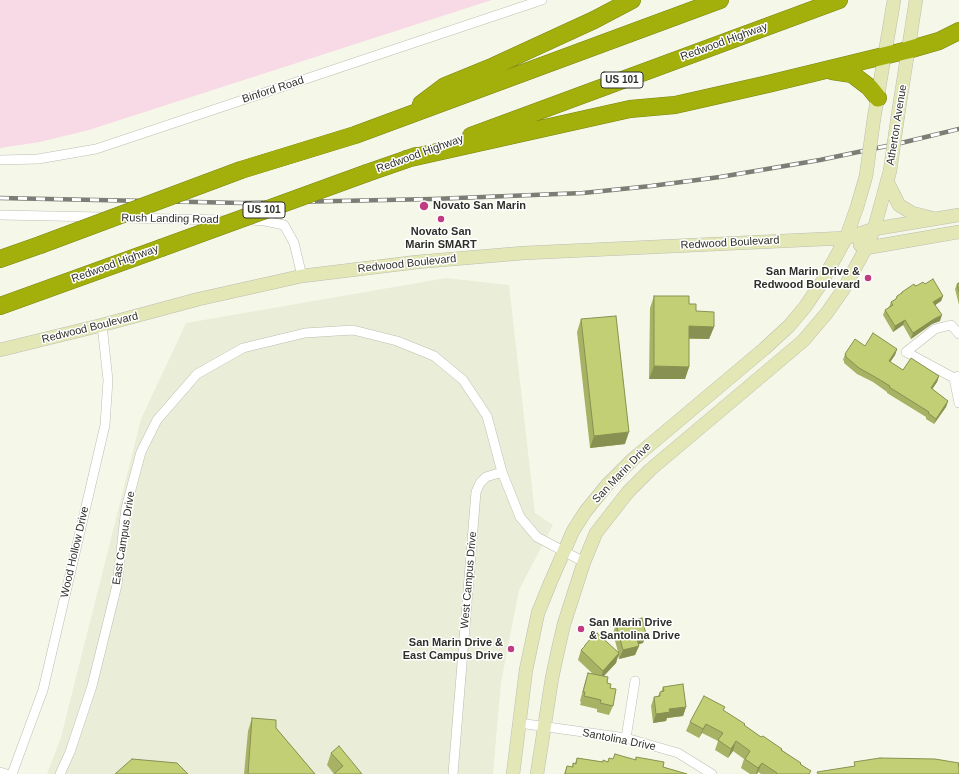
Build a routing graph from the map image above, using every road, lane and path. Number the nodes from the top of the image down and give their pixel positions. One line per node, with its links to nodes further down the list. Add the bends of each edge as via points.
1 (542, 0): 14 (street, Binford Road, via 96,149 38,158)
2 (632, 0): 12 (highway, via 501,63 445,86)
3 (720, 0): 12 (highway)
4 (839, 0): 13 (highway, Redwood Highway / US 101)
5 (916, 2): 8 (main road, Atherton Avenue)
6 (893, 6): 9 (main road, Atherton Avenue)
7 (959, 31): 8 (highway, via 939,41)
8 (908, 50): 9 (highway); 15 (main road, Atherton Avenue, bridge)
9 (884, 55): 10 (highway); 11 (main road, Atherton Avenue)
10 (823, 71): 11 (highway, via 852,74); 13 (highway, via 676,105 630,109)
11 (878, 98): 21 (main road, Atherton Avenue, bridge, via 866,176)
12 (407, 115): 23 (highway, bridge, via 355,135 241,170)
13 (406, 159): 25 (highway, Redwood Highway / US 101, bridge)
14 (0, 160)
15 (888, 176): 18 (main road, via 899,205 912,213); 19 (main road, Atherton Avenue)
16 (0, 215): 24 (street, Rush Landing Road, via 265,220 284,224 294,243)
17 (959, 215): 18 (main road, Redwood Boulevard)
18 (938, 219): 19 (main road, Redwood Boulevard)
19 (874, 229): 21 (main road, Redwood Boulevard); 22 (main road, Atherton Avenue)
20 (959, 232): 22 (main road)
21 (846, 238): 22 (main road, Redwood Boulevard); 24 (main road, Redwood Boulevard, via 524,252); 32 (main road, San Marin Drive, via 806,307 789,326 654,440 607,485 585,512)
22 (866, 248): 33 (main road, San Marin Drive, via 843,290 803,340 650,469 596,533)
23 (0, 259)
24 (302, 276): 26 (main road, Redwood Boulevard, via 199,299)
25 (0, 306)
26 (102, 325): 28 (main road, Redwood Boulevard); 40 (street, Wood Hollow Drive, via 108,380 105,425 43,690)
27 (959, 334): 29 (street, via 951,325 935,329 906,352)
28 (0, 350)
29 (956, 377): 30 (street)
30 (959, 403)
31 (502, 472): 32 (street, East Campus Drive, via 520,517 537,537); 41 (street, East Campus Drive, via 487,416 463,380 434,356 397,341 353,330 305,333 243,348 197,374 157,420 141,452 126,508 117,585 95,670 70,752); 42 (street, West Campus Drive, via 486,477 476,492)
32 (564, 552): 33 (street, East Campus Drive); 35 (main road, San Marin Drive, via 538,613 526,670)
33 (584, 562): 36 (main road, San Marin Drive, via 564,624)
34 (635, 681): 37 (street)
35 (519, 723): 36 (street, Santolina Drive); 43 (main road, San Marin Drive)
36 (544, 726): 37 (street, Santolina Drive); 44 (main road, San Marin Drive)
37 (626, 738): 45 (street, Santolina Drive, via 678,753)
38 (0, 772): 39 (street)
39 (6, 774)
40 (12, 774)
41 (60, 774)
42 (453, 774)
43 (513, 774)
44 (537, 774)
45 (712, 774)

